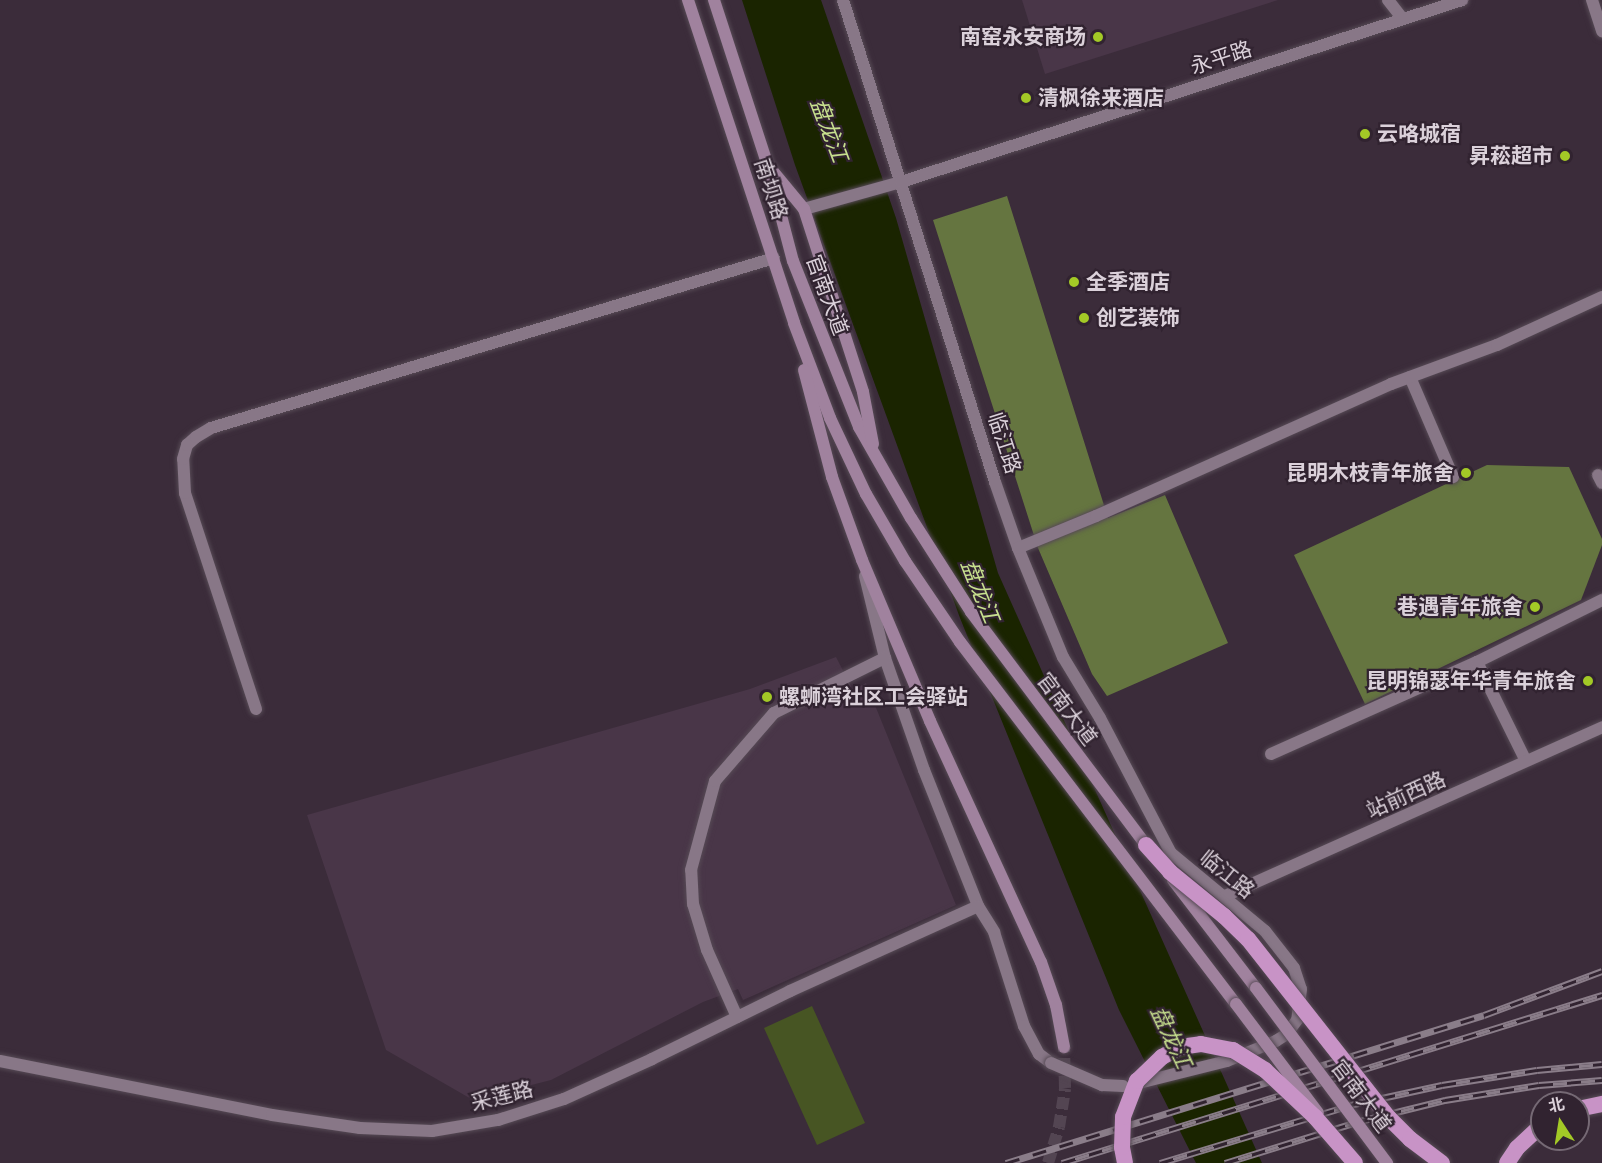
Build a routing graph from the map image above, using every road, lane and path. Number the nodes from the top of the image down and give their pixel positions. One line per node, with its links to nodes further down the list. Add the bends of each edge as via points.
1 (688, 0): 13 (main road, 南坝路)
2 (714, 0): 9 (main road, 南坝路)
3 (843, 0): 10 (street, 临江路)
4 (1388, 0): 7 (street)
5 (1462, 0): 7 (street, 永平路)
6 (1592, 0): 8 (street)
7 (1403, 19): 10 (street, 永平路)
8 (1602, 31)
9 (768, 166): 11 (main road); 12 (main road, 南坝路)
10 (901, 182): 11 (street, 永平路); 19 (street, 临江路)
11 (808, 208): 17 (main road, via 863,392)
12 (785, 236): 17 (main road, 官南大道, via 838,379)
13 (774, 258): 16 (main road, 南坝路); 20 (main road, via 823,447); 24 (street, via 211,428 196,437 183,459 185,493)
14 (1602, 297): 15 (street, via 1497,345)
15 (1410, 377): 18 (street); 19 (street)
16 (818, 390): 36 (main road, 官南大道, bridge, via 853,470 901,554 960,642)
17 (875, 456): 28 (main road, 官南大道, via 970,612)
18 (1453, 477)
19 (1018, 548): 29 (street, 临江路, via 1063,657 1100,718 1163,842 1171,853)
20 (862, 560): 22 (street, 临江路); 32 (main road, via 932,727 1041,962 1056,1005)
21 (1602, 600): 23 (street)
22 (885, 658): 30 (street, 临江路); 31 (street, via 774,713 715,781 691,870 693,904 707,950)
23 (1477, 662): 26 (street); 27 (street)
24 (256, 709)
25 (1602, 727): 27 (street, 站前西路)
26 (1271, 754)
27 (1526, 761): 29 (street, 站前西路)
28 (1146, 845): 37 (main road, 官南大道, bridge); 38 (highway, bridge, via 1170,872 1235,926 1389,1118)
29 (1225, 896): 30 (street, 临江路, bridge, via 1265,931 1294,968 1301,989 1297,1020 1276,1041 1227,1060 1116,1088 1050,1063 1039,1054 1024,1026 994,932)
30 (978, 906): 31 (street, 采莲路)
31 (737, 1017): 33 (street, 采莲路, via 564,1099 498,1120 432,1131 360,1128 272,1115)
32 (1064, 1047)
33 (0, 1061)
34 (1530, 1136): 39 (highway)
35 (1125, 1163): 36 (highway, bridge, via 1123,1117 1137,1081 1162,1057 1180,1047 1201,1044 1233,1050 1265,1070 1315,1117)
36 (1355, 1163)
37 (1388, 1163)
38 (1442, 1163)
39 (1507, 1163)

